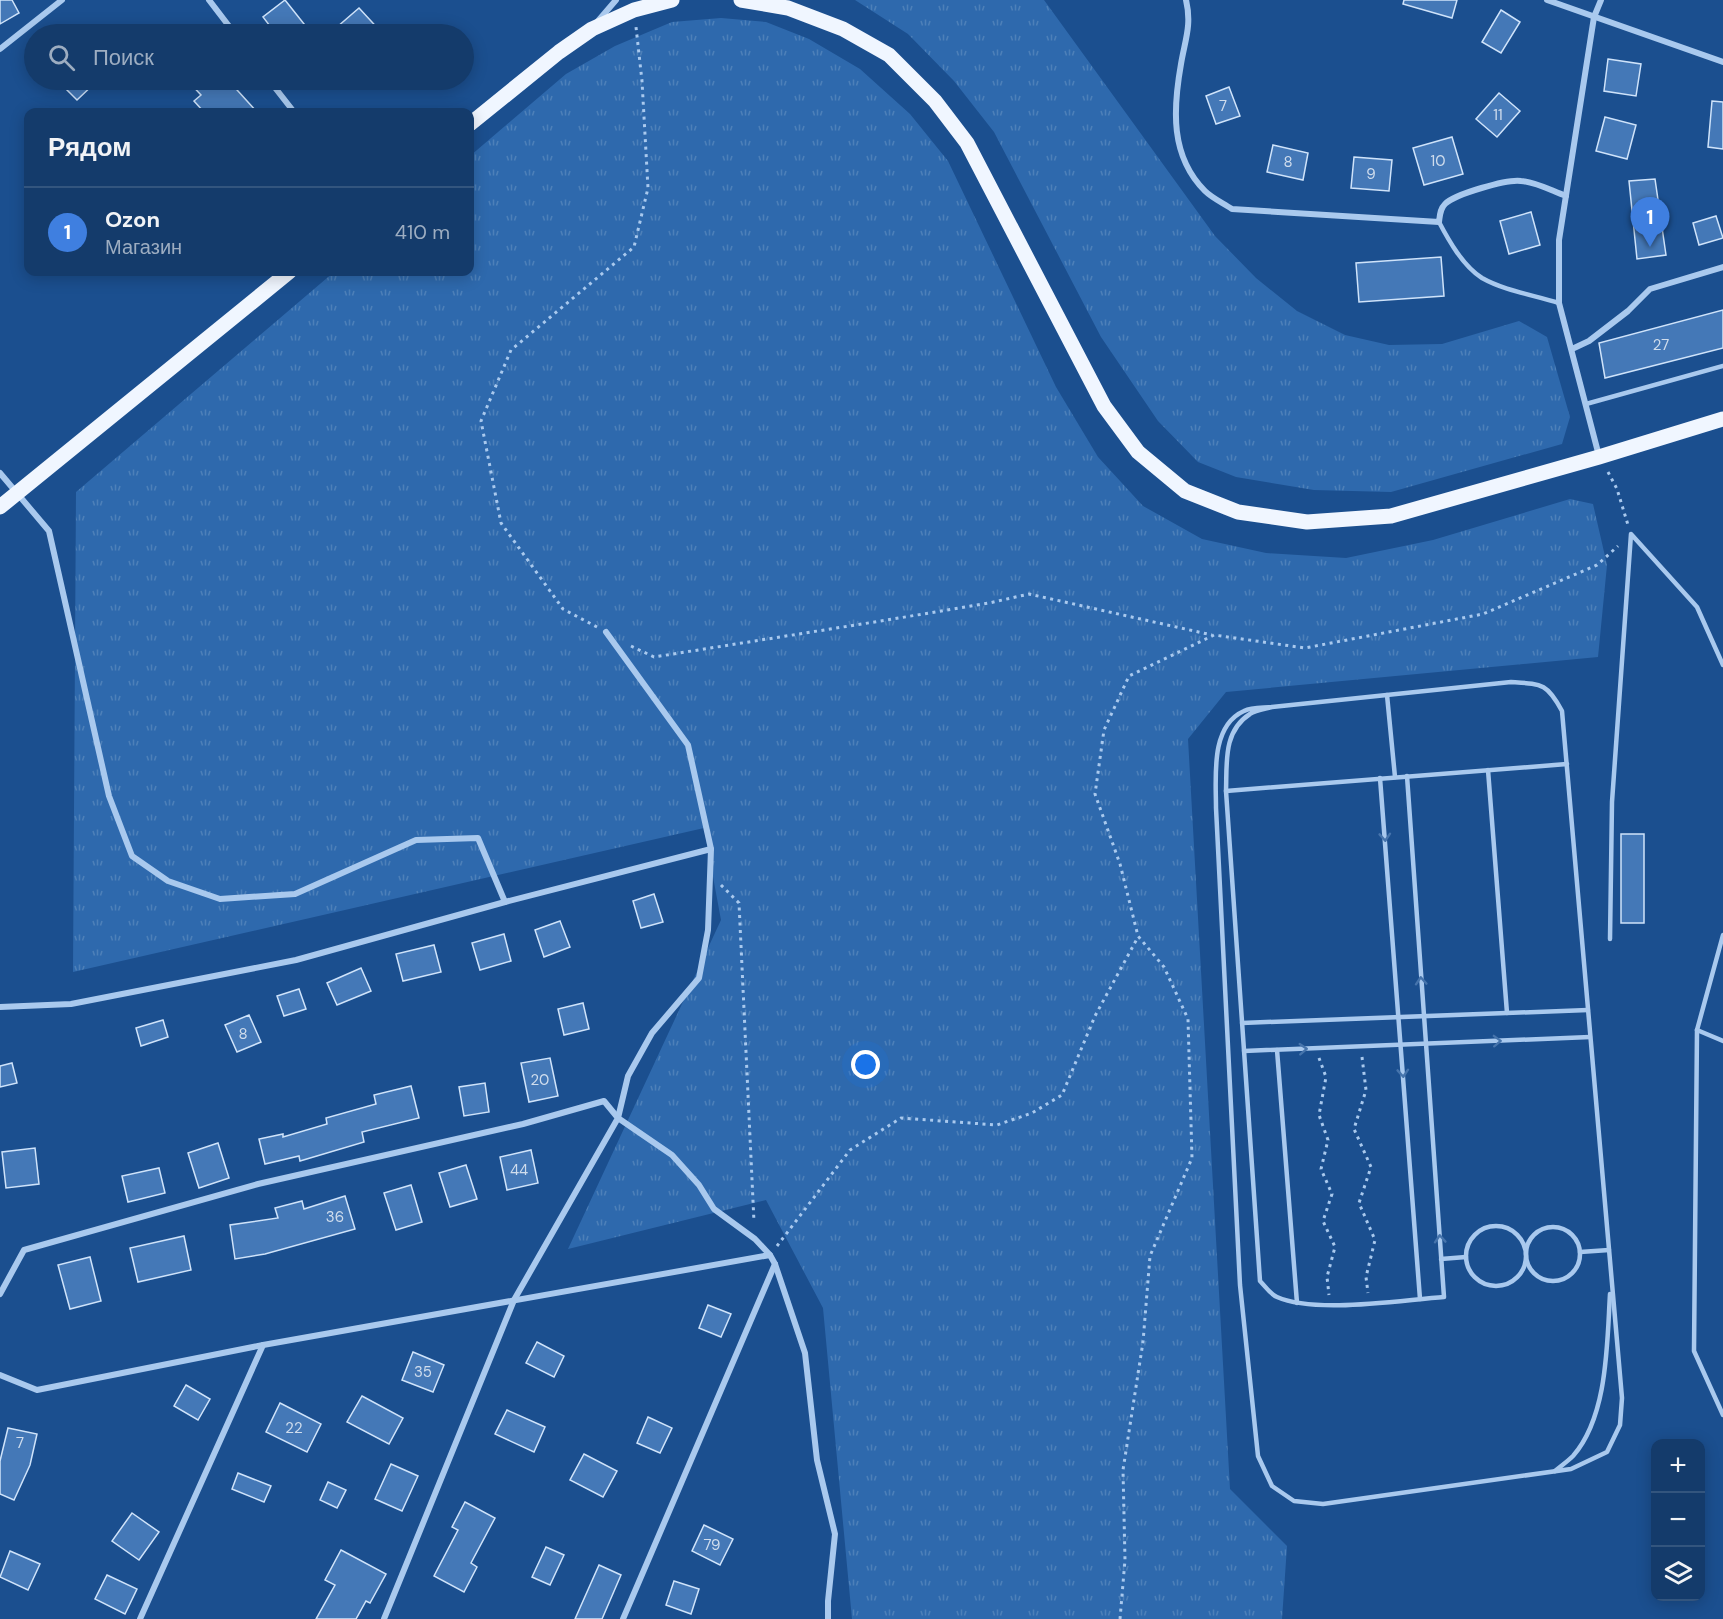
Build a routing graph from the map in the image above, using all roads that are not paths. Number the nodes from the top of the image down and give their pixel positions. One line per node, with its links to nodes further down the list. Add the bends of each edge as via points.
1 (62, 0): 10 (street)
2 (209, 0): 11 (street)
3 (616, 0): 12 (street)
4 (672, 0): 12 (main road, via 634,10)
5 (741, 0): 28 (main road, via 788,8 843,29 889,55 935,101 967,143 1104,406 1138,452 1185,491 1238,512 1307,522 1380,517)
6 (1186, 0): 20 (street, via 1189,26 1177,93 1176,134 1187,167 1207,192 1232,209)
7 (1547, 0): 9 (street)
8 (1600, 0): 9 (street)
9 (1594, 17): 15 (street); 19 (street)
10 (32, 24)
11 (227, 24)
12 (592, 29): 18 (main road)
13 (24, 30): 14 (street)
14 (0, 49)
15 (1723, 62)
16 (277, 90): 17 (street)
17 (291, 108)
18 (474, 121)
19 (1566, 196): 20 (street, via 1516,180 1451,200 1440,210); 23 (street, via 1559,240)
20 (1439, 222): 23 (lane, via 1449,241 1482,278)
21 (1723, 267): 24 (street, via 1650,289 1628,311)
22 (284, 276): 30 (main road)
23 (1559, 303): 24 (street)
24 (1572, 349): 26 (street)
25 (1723, 366): 26 (lane)
26 (1586, 404): 28 (street)
27 (1723, 419): 28 (main road)
28 (1599, 457)
29 (0, 473): 30 (street)
30 (17, 493): 31 (main road); 43 (street, via 49,531 109,796 132,856 168,881 220,898 295,894 416,840 478,838)
31 (0, 507)
32 (606, 632): 42 (street, via 688,745)
33 (1723, 665): 45 (lane, via 1697,607 1631,534 1612,802)
34 (1387, 695): 35 (lane); 36 (lane, via 1511,682 1535,684 1551,691 1562,711); 39 (lane)
35 (1272, 707): 41 (lane, via 1251,713 1236,726 1227,745); 75 (lane, via 1247,710 1234,716 1225,728 1217,755 1215,808 1240,1285 1258,1456 1272,1486 1294,1501 1323,1504)
36 (1567, 764): 37 (lane); 47 (lane)
37 (1488, 770): 38 (lane); 48 (lane)
38 (1407, 776): 39 (lane); 49 (lane, one-way to 38)
39 (1395, 777): 40 (lane)
40 (1380, 778): 41 (lane); 50 (lane, one-way to 50)
41 (1226, 790): 51 (lane)
42 (711, 849): 43 (street); 59 (street, via 708,930 699,978 652,1033 628,1076)
43 (505, 902): 46 (street, via 296,960 71,1004)
44 (1723, 935): 52 (lane)
45 (1610, 939)
46 (0, 1007)
47 (1588, 1010): 48 (lane); 53 (lane)
48 (1507, 1013): 49 (lane)
49 (1424, 1016): 50 (lane); 55 (lane)
50 (1399, 1017): 51 (lane); 56 (lane)
51 (1242, 1023): 58 (lane)
52 (1697, 1030): 54 (lane); 74 (lane, via 1695,1352)
53 (1590, 1037): 55 (lane, one-way to 53); 60 (lane)
54 (1723, 1041)
55 (1426, 1044): 56 (lane); 65 (lane, one-way to 55)
56 (1401, 1045): 57 (lane, one-way to 56); 69 (lane, one-way to 69)
57 (1277, 1050): 58 (lane); 71 (lane)
58 (1244, 1051): 71 (lane, via 1260,1281 1274,1296)
59 (618, 1118): 62 (street, via 672,1155 714,1209); 68 (street, via 604,1101 523,1124 258,1184 24,1250); 70 (street)
60 (1609, 1250): 61 (lane); 67 (lane)
61 (1580, 1252): 64 (lane, via 1573,1272 1558,1281 1540,1278 1528,1266); 64 (lane, via 1570,1232 1553,1226 1535,1232 1529,1239)
62 (770, 1255): 66 (street); 70 (street)
63 (1466, 1257): 64 (lane, via 1474,1275 1491,1285 1510,1282); 64 (lane, via 1471,1239 1486,1227 1496,1226 1505,1227 1521,1239); 65 (lane)
64 (1526, 1257)
65 (1441, 1259): 69 (lane, via 1444,1297)
66 (775, 1264): 78 (street); 79 (street, via 805,1353 817,1460 835,1534)
67 (1611, 1279): 75 (lane, via 1600,1397 1587,1435 1573,1456); 75 (lane, via 1622,1398 1620,1425 1607,1452 1571,1469)
68 (0, 1294)
69 (1420, 1299): 71 (lane, via 1330,1305)
70 (514, 1300): 72 (street); 77 (street)
71 (1297, 1303)
72 (263, 1345): 73 (street, via 36,1390); 76 (street)
73 (0, 1375)
74 (1723, 1415)
75 (1555, 1471)
76 (140, 1619)
77 (384, 1619)
78 (623, 1619)
79 (828, 1619)

